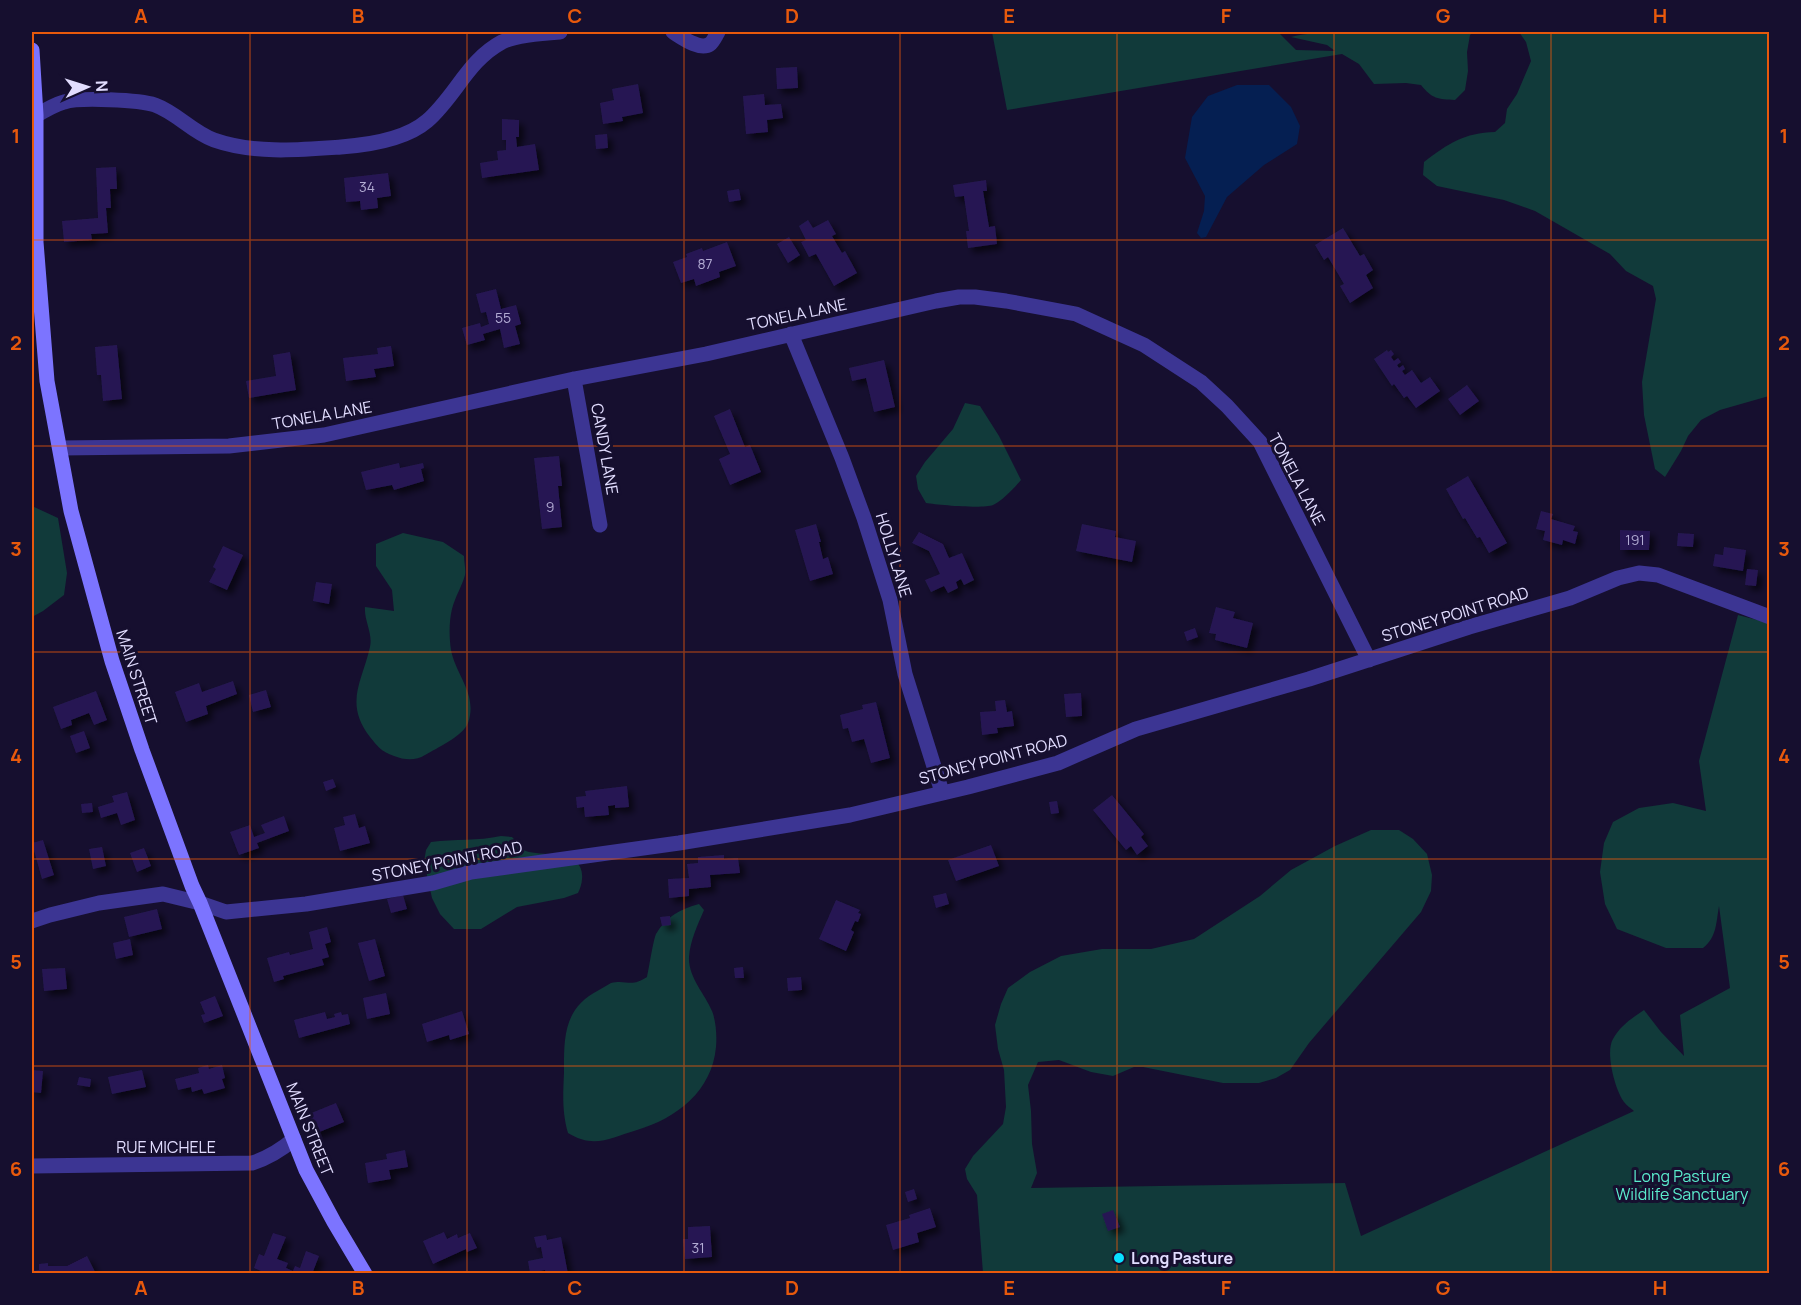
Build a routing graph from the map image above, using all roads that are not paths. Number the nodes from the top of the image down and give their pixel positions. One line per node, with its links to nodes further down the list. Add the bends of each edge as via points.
1 (560, 32): 5 (street, via 504,40 466,73 426,123 371,143 279,150 237,146 213,140 155,105 140,102 65,101)
2 (673, 32): 3 (street, via 705,46)
3 (718, 32)
4 (32, 50): 5 (main road, MAIN STREET)
5 (34, 116): 8 (main road, MAIN STREET, via 39,284 47,381)
6 (791, 334): 7 (street, TONELA LANE); 11 (street, TONELA LANE, via 936,301 975,297 1076,314 1144,345 1201,382 1260,442); 12 (street, HOLLY LANE, via 864,518 890,600 904,674)
7 (574, 379): 8 (street, TONELA LANE, via 324,435 229,446); 9 (street, CANDY LANE)
8 (61, 448): 13 (main road, MAIN STREET, via 71,511 112,661 141,750)
9 (600, 525)
10 (1770, 617): 11 (street, STONEY POINT ROAD, via 1658,575 1639,573)
11 (1369, 660): 12 (street, STONEY POINT ROAD, via 1136,729 1058,763)
12 (942, 792): 13 (street, STONEY POINT ROAD, via 850,815 471,872 433,883 306,904 226,912)
13 (201, 903): 14 (street, STONEY POINT ROAD, via 163,894 99,903); 15 (main road, MAIN STREET)
14 (32, 921)
15 (294, 1139): 16 (street, RUE MICHELE, via 280,1151 252,1163); 17 (main road, MAIN STREET, via 323,1203)
16 (32, 1166)
17 (365, 1274)

